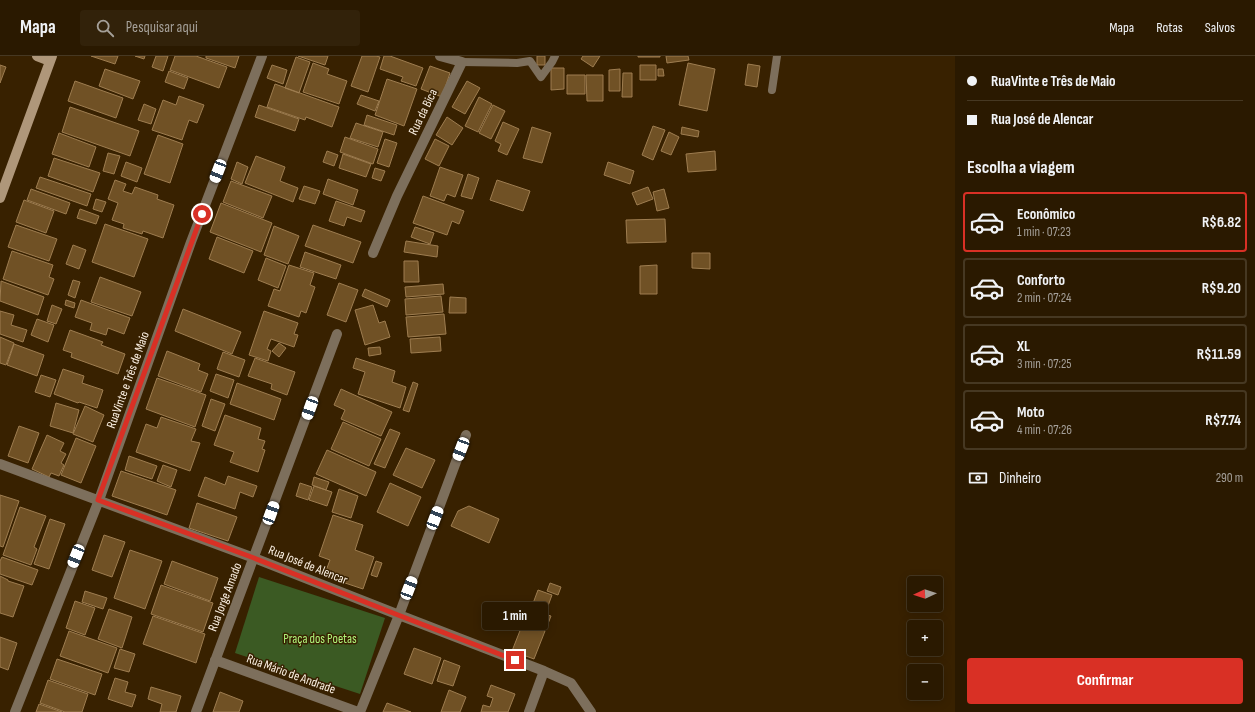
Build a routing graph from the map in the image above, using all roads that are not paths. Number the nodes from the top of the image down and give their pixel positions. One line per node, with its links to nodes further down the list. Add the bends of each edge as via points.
1 (38, 56): 6 (main road)
2 (262, 56): 14 (street, RuaVinte e Três de Maio, via 188,250)
3 (440, 56): 7 (street)
4 (555, 56): 7 (lane, via 541,77 530,61)
5 (777, 56): 8 (lane)
6 (51, 59): 9 (main road)
7 (462, 62): 10 (street, Rua da Bica, via 397,196)
8 (772, 90)
9 (0, 198)
10 (373, 253)
11 (337, 334): 15 (street, Rua Jorge Amado)
12 (466, 435): 16 (street)
13 (0, 464): 14 (street, Rua José de Alencar)
14 (98, 500): 15 (street, Rua José de Alencar); 19 (street, RuaVinte e Três de Maio)
15 (254, 558): 16 (street, Rua José de Alencar); 17 (street, Rua Jorge Amado)
16 (398, 615): 18 (street, Rua José de Alencar); 21 (street)
17 (215, 660): 20 (street, Rua Jorge Amado); 21 (street, Rua Mário de Andrade)
18 (544, 671): 22 (street); 23 (street, Rua José de Alencar, via 571,683)
19 (16, 712)
20 (196, 712)
21 (359, 712)
22 (529, 712)
23 (591, 712)

